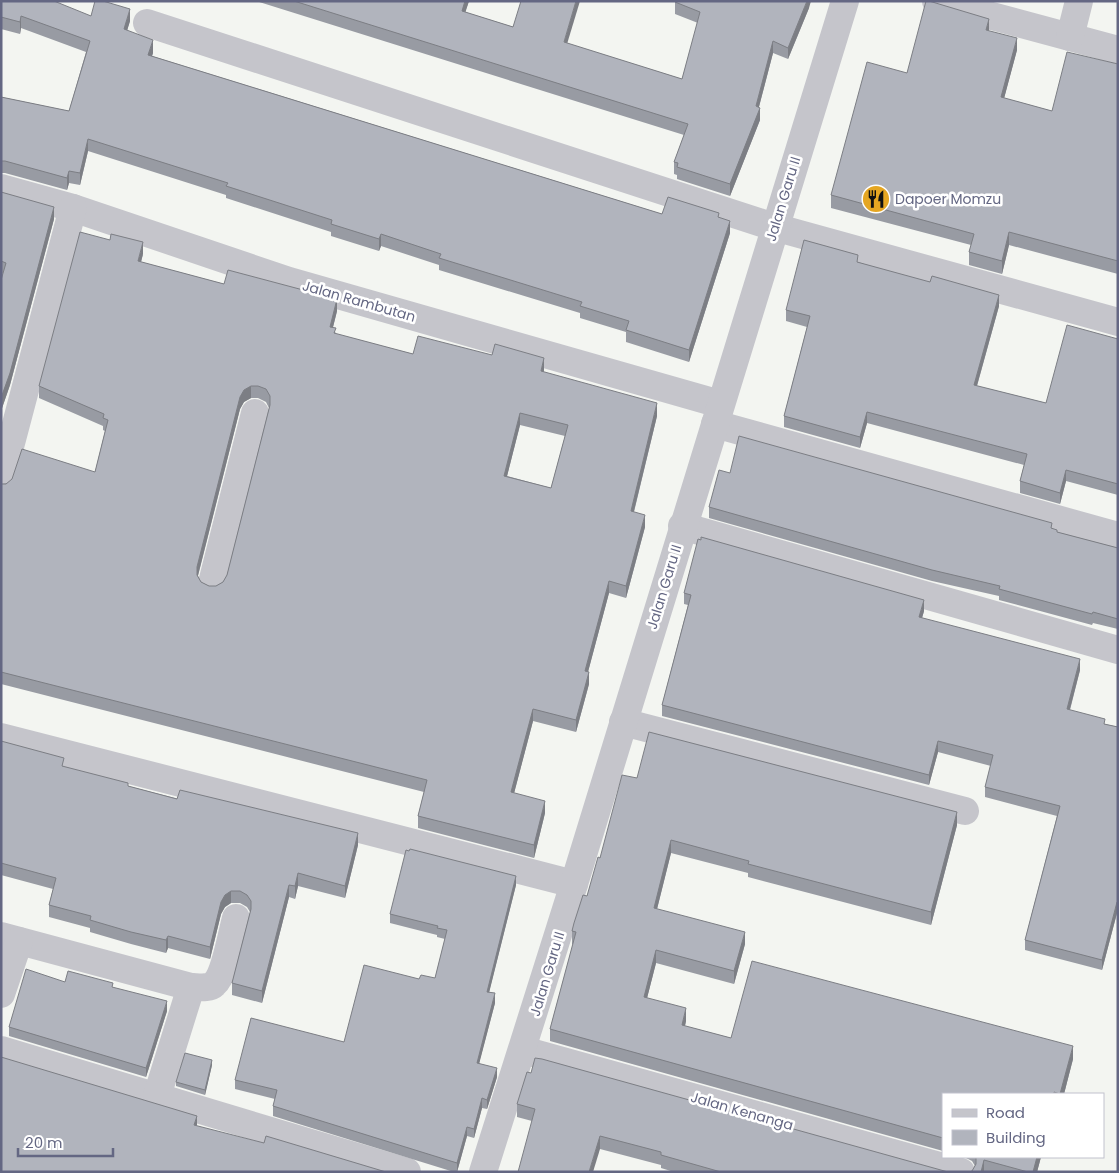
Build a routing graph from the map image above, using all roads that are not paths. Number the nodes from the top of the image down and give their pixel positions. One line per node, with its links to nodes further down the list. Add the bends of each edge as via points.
1 (845, 1): 9 (street, Jalan Garu II)
2 (936, 1): 5 (street)
3 (1080, 1): 5 (street)
4 (147, 23): 9 (street)
5 (1070, 36): 6 (street)
6 (1118, 50)
7 (1, 188): 8 (street, Jalan Rambutan)
8 (72, 208): 12 (street, Jalan Rambutan, via 288,281); 13 (street)
9 (774, 227): 10 (street); 12 (street, Jalan Garu II)
10 (1118, 322)
11 (255, 413): 16 (street)
12 (717, 414): 14 (street, Jalan Garu II); 15 (street, Jalan Rambutan)
13 (1, 481)
14 (682, 526): 17 (street); 18 (street, Jalan Garu II)
15 (1118, 536)
16 (212, 583)
17 (1118, 650)
18 (623, 722): 20 (street); 21 (street, Jalan Garu II)
19 (1, 737): 21 (street)
20 (965, 811)
21 (574, 884): 27 (street, Jalan Garu II)
22 (236, 918): 24 (street, via 221,974 214,984)
23 (10, 938): 24 (street); 25 (street)
24 (192, 986): 28 (street)
25 (1, 994)
26 (1, 1050): 28 (street)
27 (523, 1050): 30 (street, Jalan Garu II); 31 (street, Jalan Kenanga)
28 (158, 1096): 29 (street)
29 (408, 1172)
30 (483, 1172)
31 (961, 1172)

